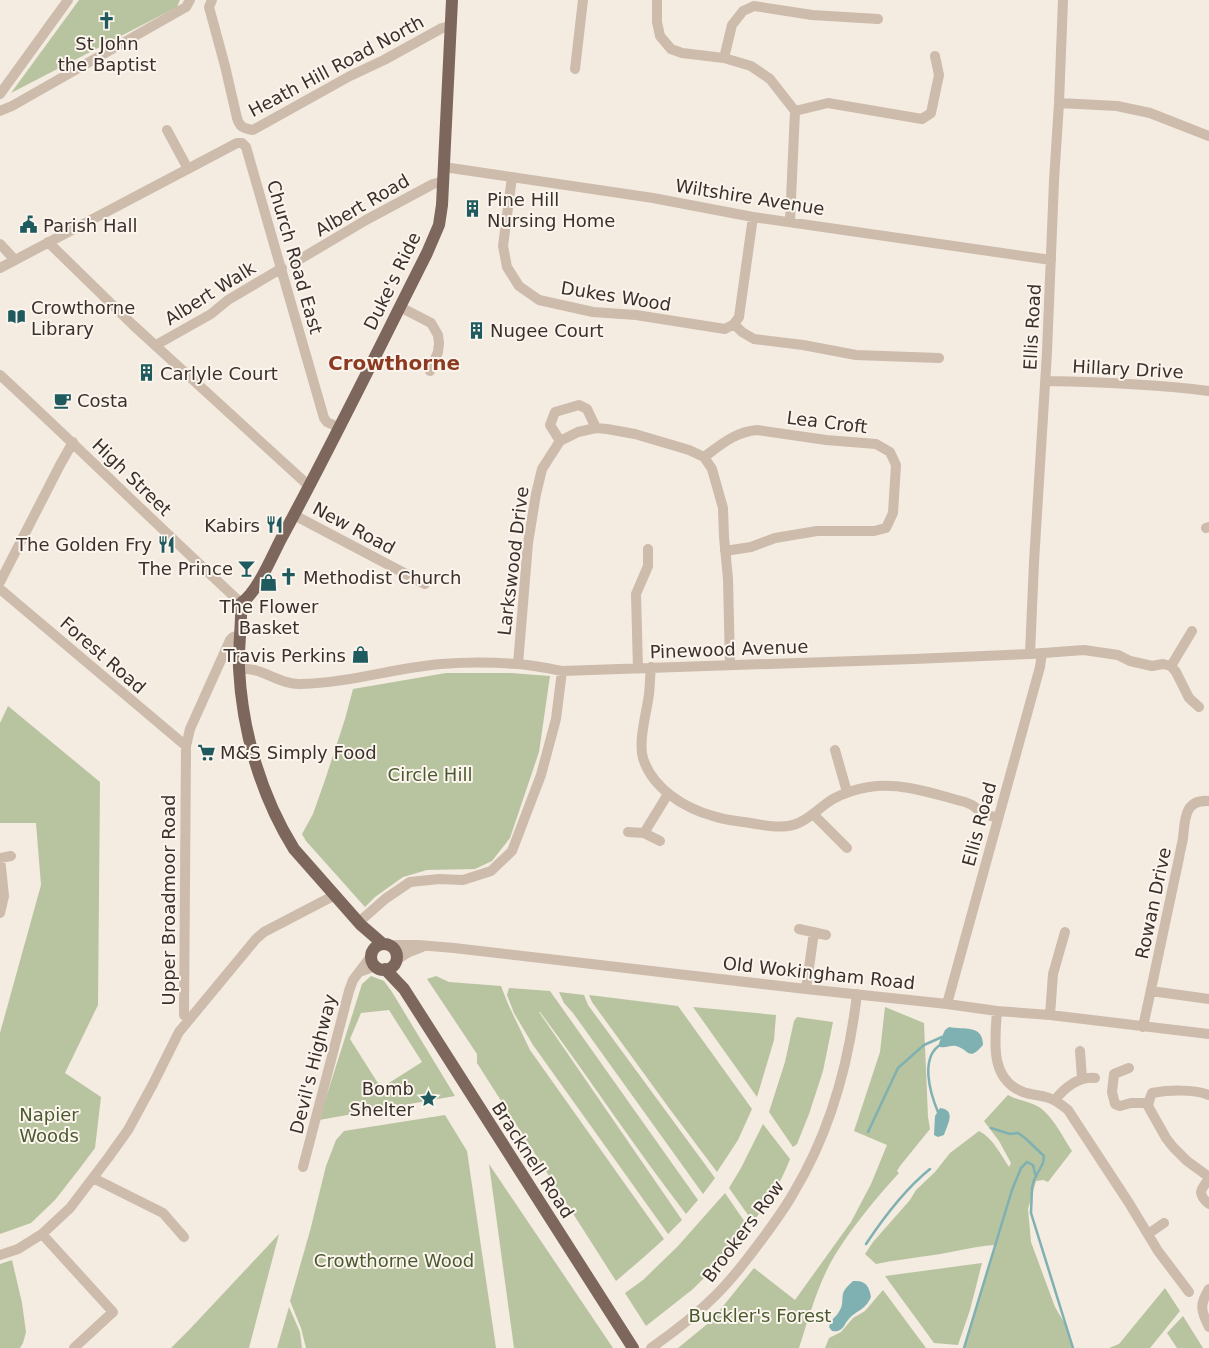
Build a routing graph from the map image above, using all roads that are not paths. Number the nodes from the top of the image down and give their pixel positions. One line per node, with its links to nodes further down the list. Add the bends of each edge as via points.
1 (68, 0): 13 (street)
2 (190, 0): 15 (street, via 186,7)
3 (212, 0): 9 (street, Heath Hill Road North, via 209,8 239,125 253,130)
4 (452, 0): 9 (main road, Duke's Ride)
5 (583, 0): 12 (street)
6 (657, 0): 11 (street, via 660,36 671,49)
7 (1063, 0): 14 (street, Ellis Road)
8 (878, 19): 11 (street, via 812,15 754,6 743,11 732,25)
9 (450, 26): 19 (main road, Duke's Ride)
10 (935, 56): 16 (street, via 939,75 930,113 922,119 828,104)
11 (724, 58): 16 (street, via 751,66 770,79)
12 (575, 69)
13 (0, 94)
14 (1059, 103): 18 (street, via 1117,106 1150,113); 28 (street, Ellis Road)
15 (0, 111)
16 (795, 111): 24 (street)
17 (167, 130): 20 (street)
18 (1209, 136)
19 (444, 167): 21 (street, Wiltshire Avenue); 22 (main road, Duke's Ride)
20 (188, 169): 25 (street); 31 (street, Church Road East, via 242,142)
21 (512, 177): 23 (street, Wiltshire Avenue); 33 (street, Dukes Wood, via 503,246 506,268 520,286 539,300 593,312 636,315 725,329)
22 (444, 181): 29 (street, Albert Road, via 432,184); 32 (main road, Duke's Ride, via 437,231)
23 (753, 217): 24 (street, Wiltshire Avenue); 33 (street, via 740,317)
24 (790, 221): 28 (street, Wiltshire Avenue)
25 (48, 242): 27 (street); 34 (street)
26 (0, 244): 27 (street)
27 (15, 260): 30 (street)
28 (1051, 260): 38 (street, Ellis Road)
29 (297, 261)
30 (0, 268)
31 (282, 268): 34 (street, Albert Walk); 40 (street, Church Road East, via 324,418)
32 (400, 308): 36 (street, via 432,323 438,335 438,352); 40 (main road, Duke's Ride)
33 (734, 324): 35 (street, via 754,339 856,355)
34 (156, 345): 45 (street)
35 (939, 358)
36 (430, 371)
37 (0, 375): 43 (street, High Street)
38 (1046, 381): 39 (street, Hillary Drive, via 1161,385); 56 (street, Ellis Road)
39 (1209, 391)
40 (338, 427): 45 (main road, Duke's Ride)
41 (596, 428): 42 (street); 42 (street, via 587,408 579,405 555,412 550,425); 44 (street, via 635,434)
42 (560, 441): 57 (street, Larkswood Drive, via 542,469 536,494 528,543)
43 (73, 442): 49 (street); 52 (street, High Street)
44 (704, 457): 48 (street, via 712,469 723,508); 48 (street, Lea Croft, via 730,438 758,430 876,444 890,452 896,465 893,513 886,528 817,531)
45 (309, 486): 46 (main road, Duke's Ride)
46 (294, 515): 50 (street, New Road); 52 (main road, Duke's Ride, via 257,586)
47 (648, 549): 62 (street, via 648,566 636,594)
48 (725, 551): 58 (street)
49 (0, 582)
50 (425, 584)
51 (0, 589): 65 (street, Forest Road)
52 (242, 603): 54 (main road)
53 (1192, 630): 59 (street)
54 (240, 635): 61 (main road); 65 (street, Upper Broadmoor Road, via 230,640 190,729)
55 (1042, 653): 56 (street, Pinewood Avenue); 59 (street, Pinewood Avenue, via 1084,650 1118,655 1152,666); 71 (street, Ellis Road)
56 (1030, 654): 58 (street, Pinewood Avenue)
57 (518, 664): 61 (street, Pinewood Avenue, via 440,664 297,685); 63 (street, Pinewood Avenue)
58 (730, 666): 60 (street, Pinewood Avenue)
59 (1171, 666): 64 (street, via 1189,698)
60 (651, 667): 62 (street, Pinewood Avenue); 68 (street, via 642,757 650,774)
61 (239, 668): 77 (main road, via 246,723 268,796 294,849)
62 (638, 669): 63 (street, Pinewood Avenue)
63 (562, 671): 79 (street, via 556,718 541,775 512,851 491,871 463,880 439,878 410,882 385,899)
64 (1199, 707)
65 (186, 746): 93 (street, Upper Broadmoor Road, via 184,1015)
66 (835, 750): 67 (street)
67 (847, 792): 70 (street); 71 (street, via 868,787 910,788 965,802 984,814)
68 (668, 794): 70 (street, via 713,816 774,826 789,826); 73 (street)
69 (1209, 801): 87 (street, Rowan Drive, via 1192,806 1184,819 1183,840)
70 (813, 814): 75 (street)
71 (998, 818): 90 (street, Ellis Road)
72 (628, 832): 73 (street)
73 (644, 833): 74 (street)
74 (660, 841)
75 (847, 848)
76 (4, 857): 78 (street, via 4,896)
77 (335, 895): 79 (main road); 93 (street, via 264,932)
78 (0, 913)
79 (360, 923): 85 (main road)
80 (799, 929): 81 (street)
81 (814, 932): 83 (street); 86 (street)
82 (1065, 932): 92 (street, via 1053,974)
83 (826, 935)
84 (425, 946): 85 (street); 85 (street, Old Wokingham Road, via 410,944); 86 (street, Old Wokingham Road)
85 (384, 957): 103 (street, Devil's Highway, via 359,972 349,990); 116 (main road, Bracknell Road)
86 (806, 989): 88 (street, Old Wokingham Road)
87 (1151, 991): 89 (street); 94 (street, Rowan Drive)
88 (857, 994): 90 (street, Old Wokingham Road); 117 (street, Brookers Row, via 838,1090 821,1137 795,1191 734,1277 716,1296)
89 (1209, 999)
90 (947, 1004): 91 (street, Old Wokingham Road)
91 (997, 1011): 92 (street, Old Wokingham Road); 101 (street, via 996,1058 1001,1074 1015,1088)
92 (1050, 1015): 94 (street, Old Wokingham Road)
93 (188, 1019): 104 (street, Upper Broadmoor Road, via 128,1130)
94 (1143, 1027): 95 (street, Old Wokingham Road)
95 (1209, 1034)
96 (1080, 1051): 98 (street)
97 (1129, 1068): 102 (street, via 1114,1074 1112,1092 1115,1104)
98 (1082, 1078): 99 (street); 101 (street)
99 (1095, 1078)
100 (1209, 1095): 102 (street, via 1170,1090 1152,1093)
101 (1055, 1100): 109 (street, via 1075,1119)
102 (1148, 1103): 105 (street, via 1149,1110 1173,1147)
103 (303, 1167)
104 (93, 1178): 108 (street, Upper Broadmoor Road, via 70,1208); 110 (street, via 163,1213)
105 (1209, 1178): 106 (street, via 1201,1194)
106 (1209, 1204)
107 (1164, 1223): 109 (street)
108 (42, 1234): 111 (street, Upper Broadmoor Road, via 18,1249); 115 (street, via 113,1312)
109 (1148, 1234): 113 (street)
110 (184, 1237)
111 (0, 1255)
112 (1209, 1289): 114 (street, via 1202,1309)
113 (1189, 1292)
114 (1209, 1327)
115 (74, 1348)
116 (633, 1348)
117 (651, 1348)

